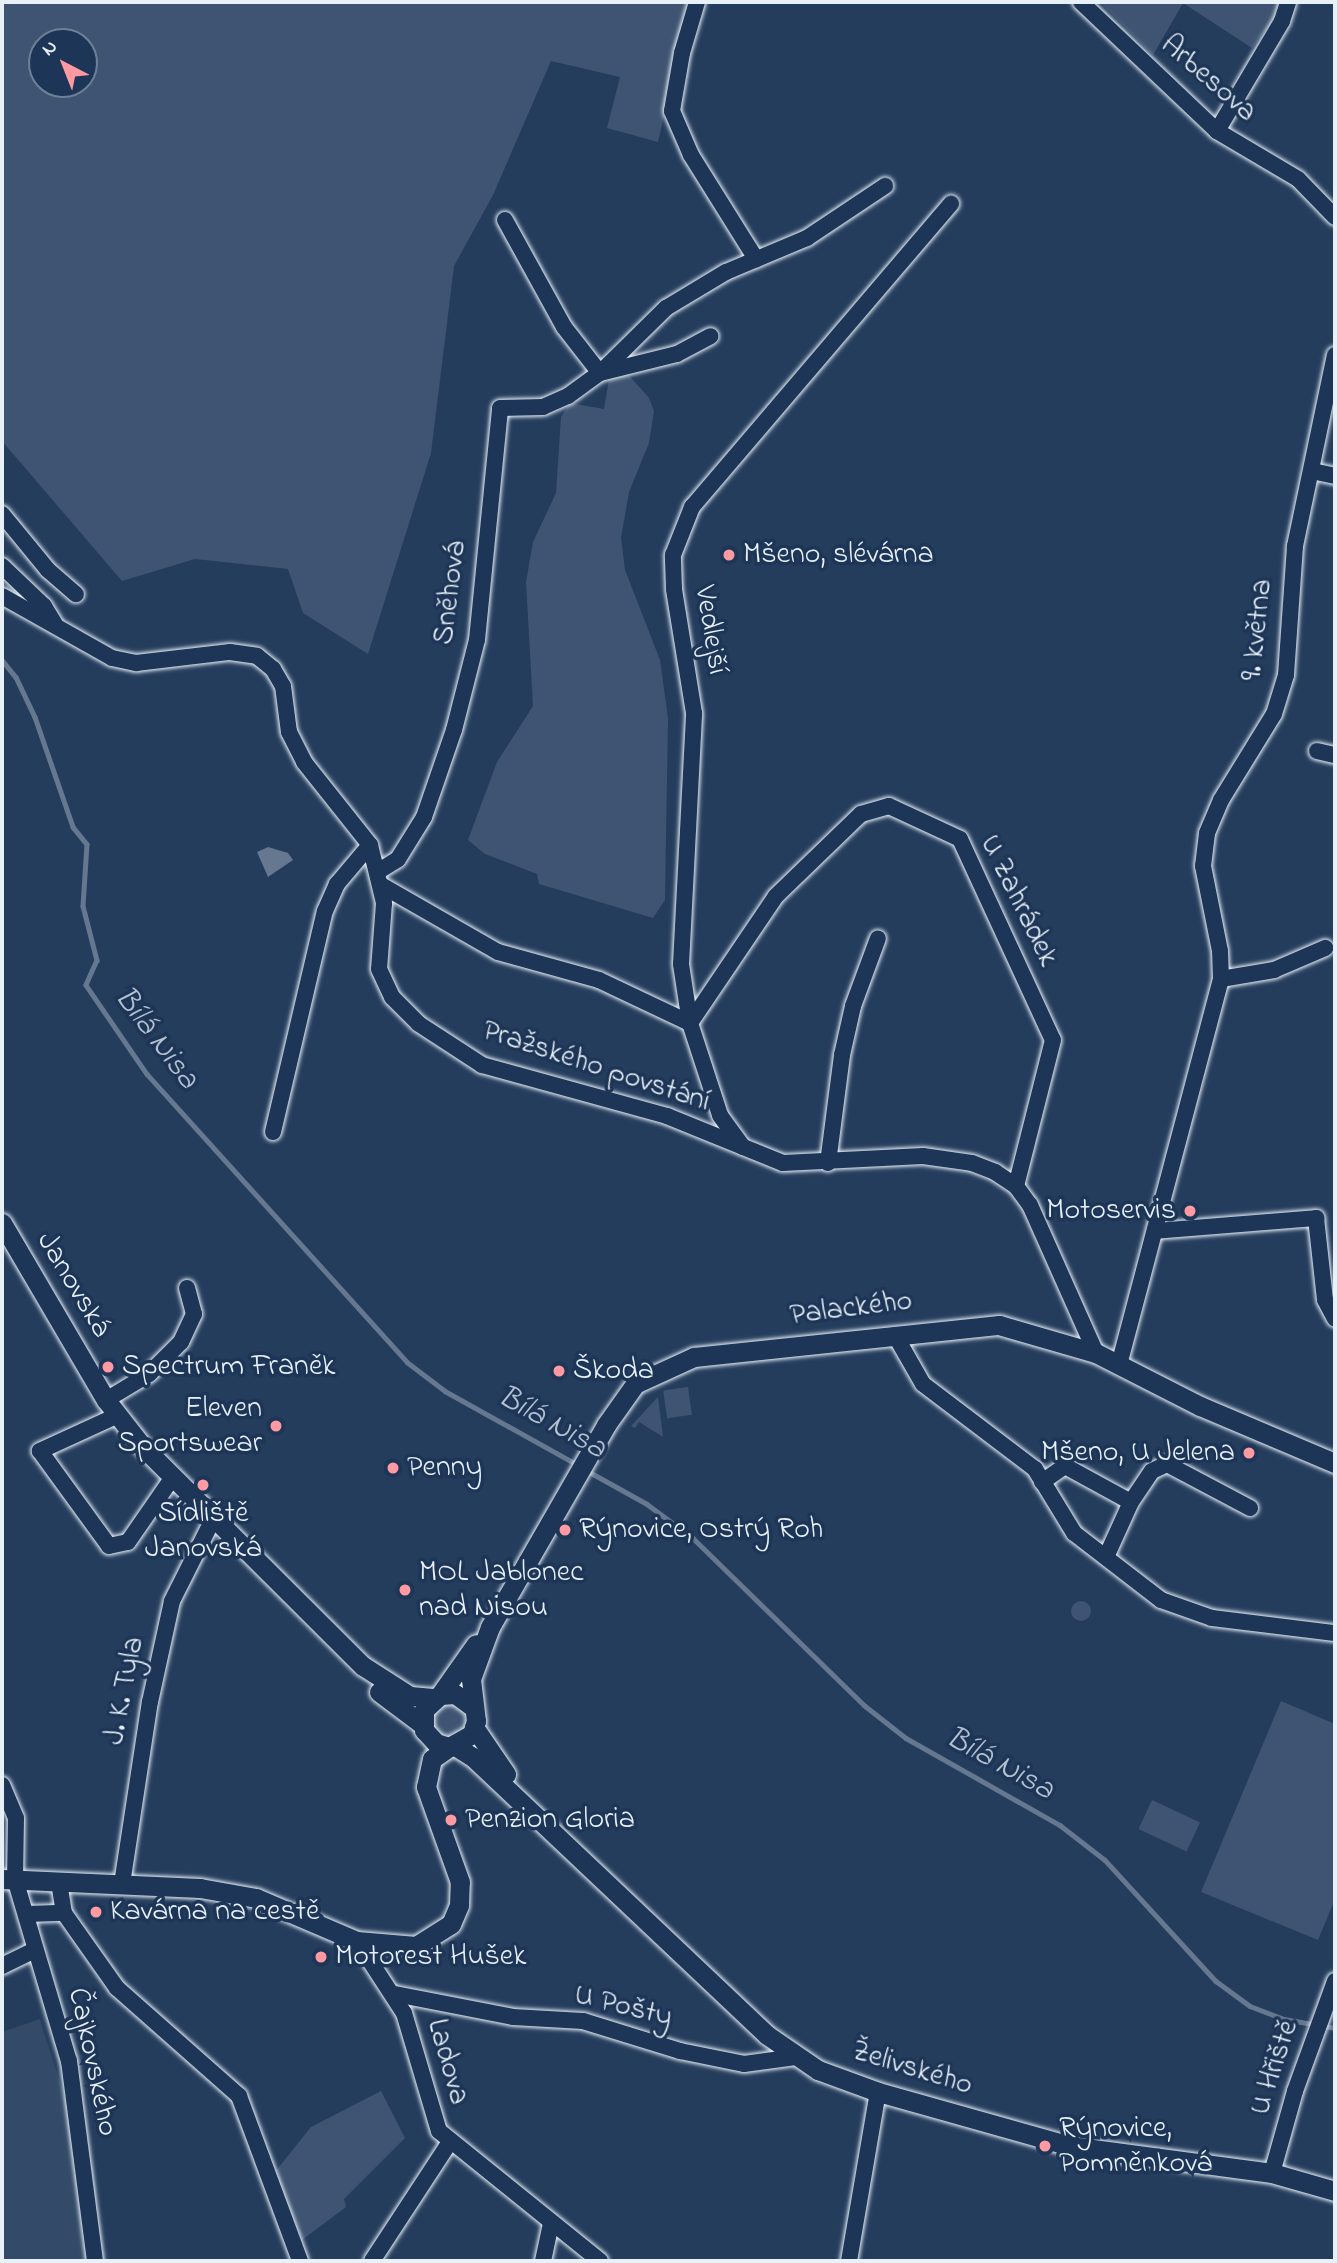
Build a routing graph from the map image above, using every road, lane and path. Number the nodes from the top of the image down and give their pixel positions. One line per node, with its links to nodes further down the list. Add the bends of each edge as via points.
1 (697, 2): 9 (street, via 672,111 691,155)
2 (1081, 2): 4 (street, Arbesova)
3 (1288, 2): 4 (street, via 1282,21)
4 (1217, 131): 7 (street, Arbesova, via 1297,179)
5 (886, 187): 9 (street, Sněhová, via 807,238)
6 (951, 204): 27 (street, Vedlejší, via 692,507 673,555 694,713 681,964)
7 (1335, 217)
8 (505, 220): 12 (street, via 564,327)
9 (756, 259): 12 (street, Sněhová, via 666,308)
10 (711, 336): 12 (street, Sněhová, via 677,354)
11 (1335, 355): 13 (street, 9. května)
12 (600, 373): 23 (street, Sněhová, via 543,407 500,408 477,640 424,817)
13 (1312, 471): 14 (street); 26 (street, 9. května, via 1295,547 1286,675 1274,714 1221,800 1207,833 1203,866)
14 (1335, 476)
15 (2, 514): 17 (street, via 48,570)
16 (2, 566): 19 (street, Pražského povstání, via 44,606)
17 (76, 594)
18 (2, 596): 19 (street, Pražského povstání)
19 (58, 629): 22 (street, Pražského povstání, via 112,658 136,663 230,652 257,656 273,669 283,686 289,732 304,762)
20 (1317, 751): 21 (street)
21 (1335, 755)
22 (370, 845): 23 (street, Pražského povstání); 28 (street, via 337,884 325,911)
23 (380, 878): 27 (street, via 498,953 599,980); 29 (street, Pražského povstání, via 384,903 379,969 392,997 419,1024 482,1065 667,1116)
24 (878, 938): 30 (street, via 853,1006 842,1055)
25 (1325, 948): 26 (street, via 1273,970)
26 (1221, 978): 33 (street, 9. května)
27 (690, 1023): 29 (street, Vedlejší, via 720,1115); 31 (street, U Zahrádek, via 776,896 861,814 889,806 960,839 1053,1040)
28 (273, 1132)
29 (744, 1149): 30 (street, Pražského povstání, via 783,1163)
30 (828, 1163): 31 (street, Pražského povstání, via 923,1156 972,1163)
31 (1016, 1186): 37 (street, via 1045,1234)
32 (2, 1223): 39 (street, Janovská)
33 (1155, 1231): 35 (street, via 1316,1217 1325,1300); 38 (street, 9. května)
34 (187, 1288): 39 (street, via 194,1314 181,1342)
35 (1335, 1319)
36 (895, 1335): 37 (street, Palackého, via 999,1325); 42 (street, via 923,1384 1035,1469); 48 (street, Palackého, via 694,1357 658,1370 623,1397)
37 (1096, 1353): 38 (street, Palackého)
38 (1119, 1365): 40 (street, Palackého, via 1225,1418)
39 (111, 1408): 41 (street, Janovská); 41 (street, via 40,1451 108,1546 128,1542)
40 (1335, 1463)
41 (173, 1477): 45 (street, Janovská)
42 (1041, 1482): 43 (street, via 1065,1466); 46 (street, via 1074,1533)
43 (1131, 1502): 44 (street, via 1152,1471 1167,1464); 46 (street)
44 (1250, 1508)
45 (214, 1517): 47 (street, Janovská); 60 (street, J. K. Tyla, via 172,1601 150,1702)
46 (1106, 1558): 49 (street, via 1161,1600 1212,1618)
47 (319, 1623): 50 (street, Janovská, via 380,1679 410,1696); 52 (street, Janovská, via 365,1681)
48 (490, 1627): 50 (street, Palackého); 51 (street, Palackého, via 471,1679)
49 (1335, 1633)
50 (437, 1696): 51 (street, via 455,1694); 52 (street, via 424,1710)
51 (473, 1707): 53 (street)
52 (424, 1727): 54 (street, via 436,1743); 56 (street, via 415,1779)
53 (474, 1727): 54 (street, via 467,1739); 57 (street, Želivského, via 498,1765)
54 (452, 1746): 56 (street, via 435,1755 426,1774); 57 (street, Želivského, via 468,1752)
55 (2, 1785): 58 (street, Čajkovského, via 16,1818)
56 (435, 1821): 63 (street, via 460,1882 452,1924 416,1946)
57 (556, 1834): 68 (street, Želivského)
58 (9, 1879): 59 (street); 62 (street, Čajkovského)
59 (59, 1882): 60 (street); 61 (street)
60 (122, 1884): 63 (street, via 200,1888 256,1898)
61 (64, 1913): 62 (street); 75 (street, via 117,1989 239,2096)
62 (27, 1914): 64 (street, Čajkovského)
63 (357, 1941): 67 (street, Ladova)
64 (35, 1950): 65 (street); 74 (street, Čajkovského, via 69,2061)
65 (2, 1966)
66 (1335, 1981): 71 (street, U Hřiště, via 1295,2091)
67 (395, 1994): 68 (street, U Pošty, via 513,2017 583,2021 744,2064); 70 (street, Ladova, via 433,2116)
68 (796, 2057): 69 (street, Želivského)
69 (878, 2092): 71 (street, Želivského, via 1070,2146); 79 (street)
70 (450, 2142): 73 (street, Ladova); 76 (street)
71 (1272, 2173): 72 (street, Želivského)
72 (1335, 2191)
73 (551, 2223): 77 (street); 78 (street, Ladova)
74 (95, 2261)
75 (300, 2261)
76 (372, 2261)
77 (543, 2261)
78 (600, 2261)
79 (849, 2261)

